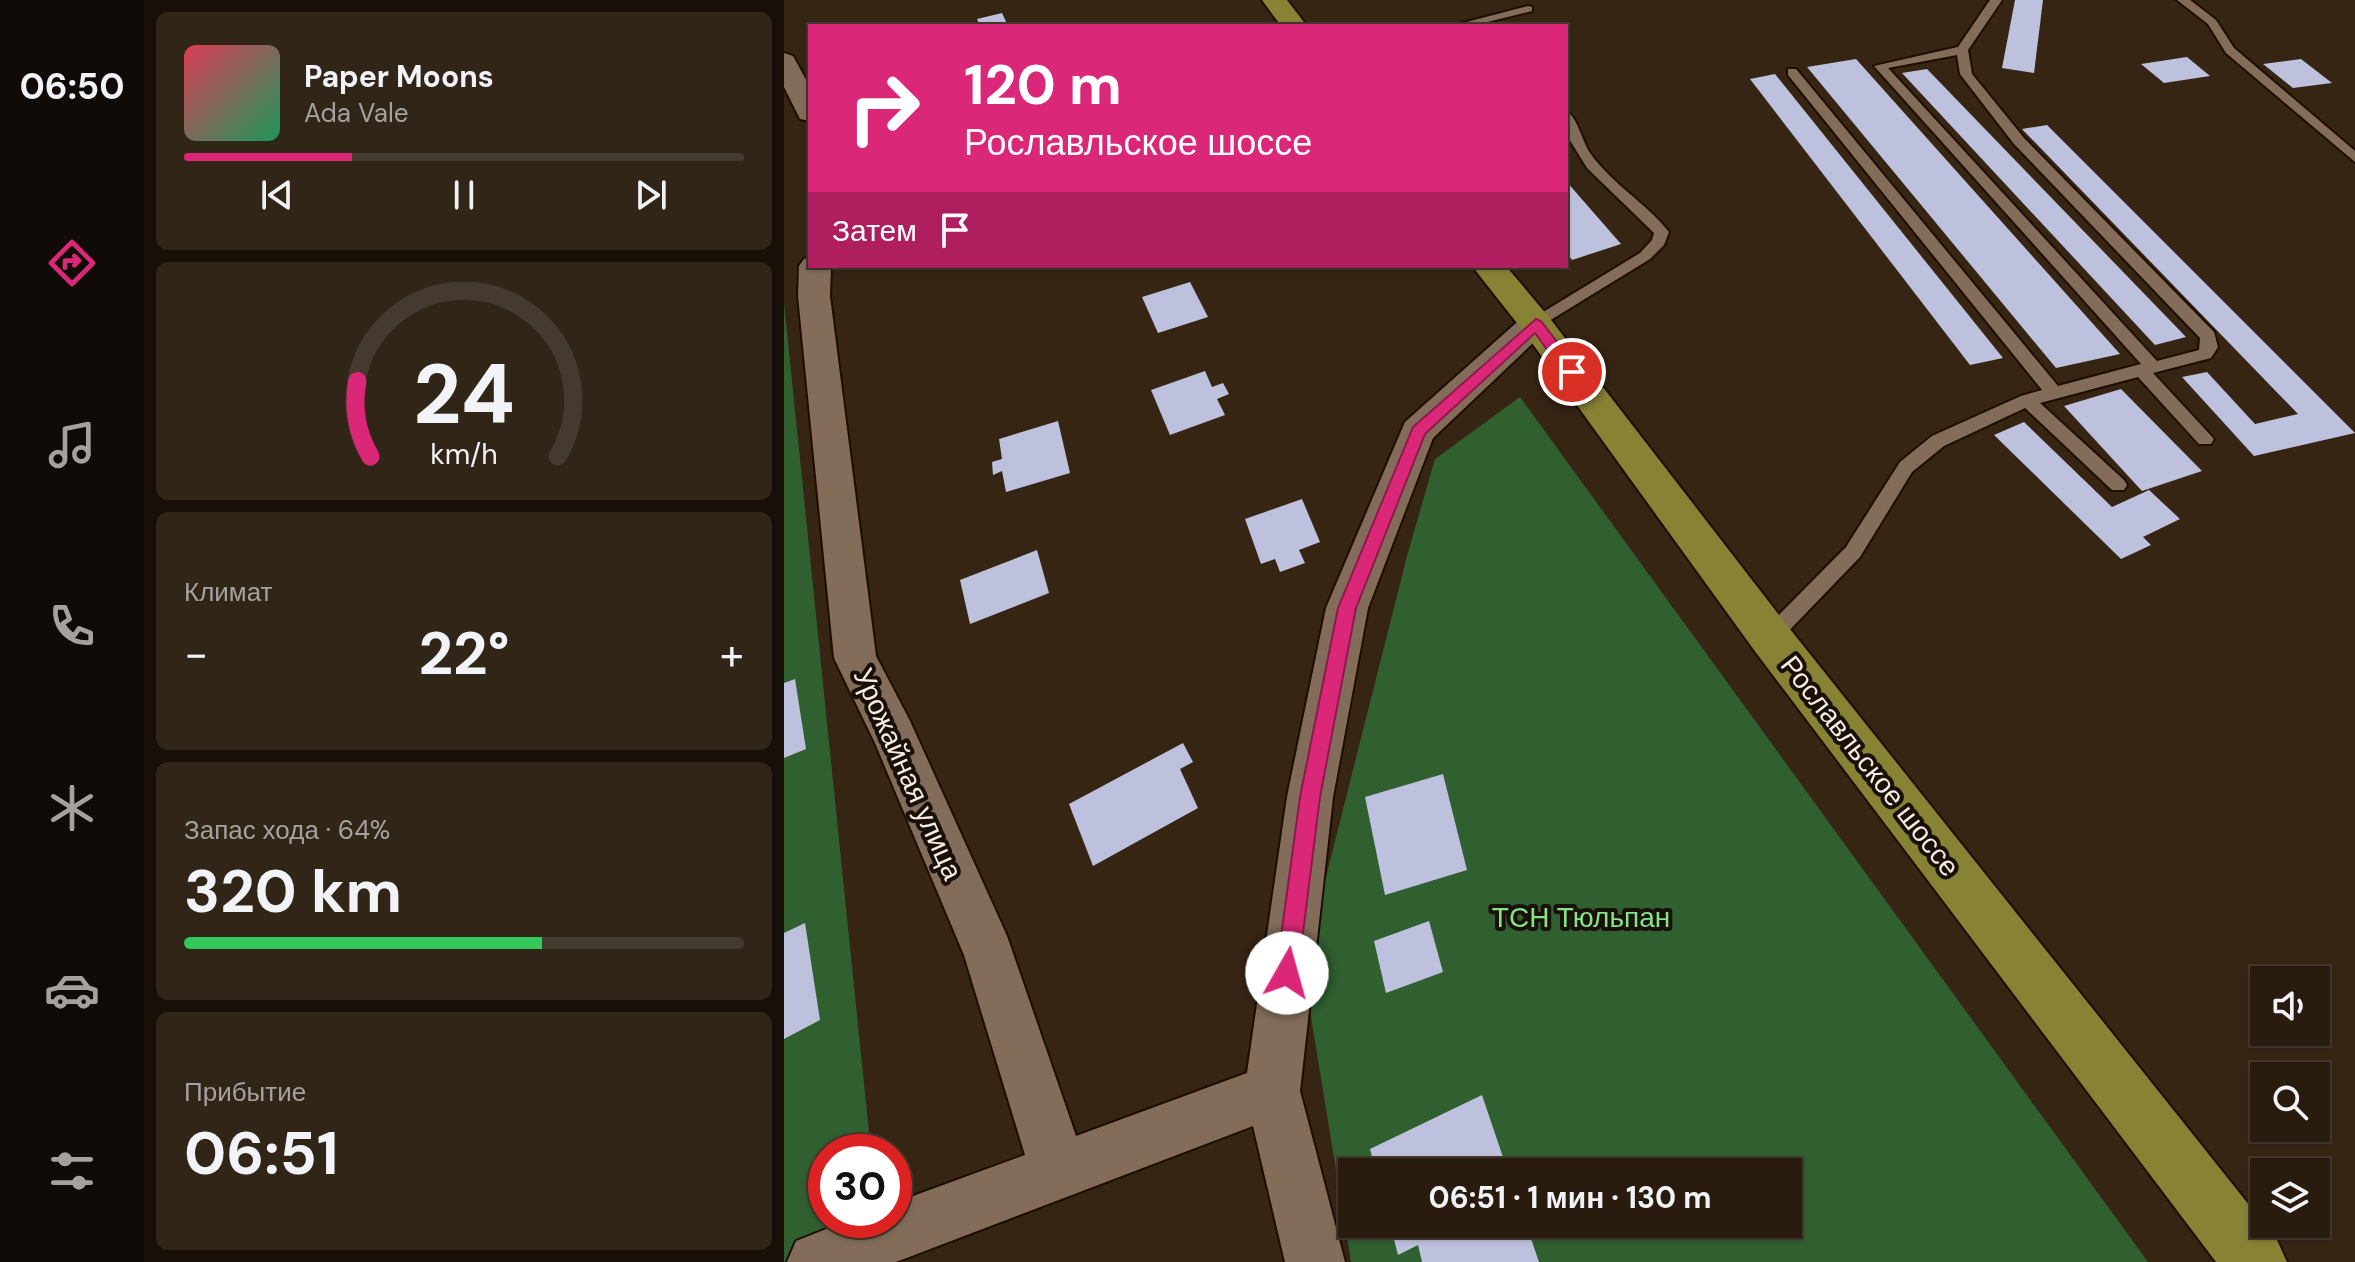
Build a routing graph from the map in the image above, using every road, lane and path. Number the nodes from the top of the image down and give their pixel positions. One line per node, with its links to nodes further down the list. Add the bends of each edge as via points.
1 (1274, 0): 6 (main road)
2 (1996, 0): 8 (lane)
3 (2183, 0): 13 (lane, via 2212,22 2230,50)
4 (1528, 9): 5 (lane)
5 (1499, 22): 7 (lane)
6 (1292, 24)
7 (1478, 24)
8 (1962, 50): 17 (lane, via 1966,74 2019,141 2208,336 2205,354); 17 (lane, via 1880,66)
9 (784, 61): 11 (street)
10 (1792, 72): 18 (lane)
11 (808, 109)
12 (1568, 122): 16 (lane, via 1588,160 1662,232 1645,256)
13 (2355, 158)
14 (815, 268): 24 (street, Урожайная улица, via 855,658 989,954)
15 (1490, 268): 16 (main road, Рославльское шоссе)
16 (1536, 324): 22 (main road, Рославльское шоссе); 23 (street, via 1418,431 1347,608 1310,797)
17 (2147, 368): 18 (lane); 20 (lane)
18 (2053, 392): 19 (lane)
19 (2027, 400): 21 (lane); 22 (lane, via 1938,441 1906,467 1853,552)
20 (2205, 439)
21 (2118, 485)
22 (1770, 637): 27 (main road, Рославльское шоссе)
23 (1272, 1091): 24 (street); 26 (street)
24 (1059, 1172): 25 (street)
25 (817, 1262)
26 (1315, 1262)
27 (2255, 1262)

